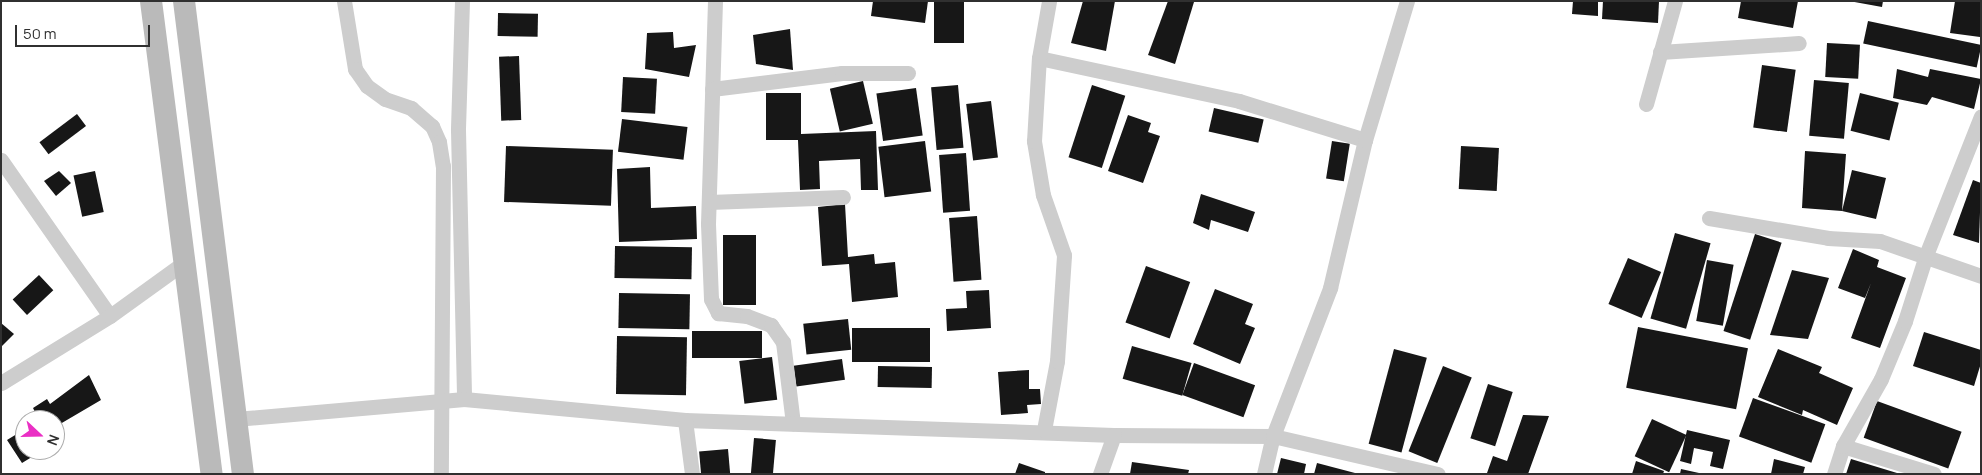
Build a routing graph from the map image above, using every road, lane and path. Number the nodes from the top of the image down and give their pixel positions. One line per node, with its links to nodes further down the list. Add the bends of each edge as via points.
1 (151, 1): 22 (main road)
2 (184, 1): 28 (main road)
3 (344, 1): 27 (street, via 355,69 367,86 385,99 411,108 432,126 439,142 443,166)
4 (462, 1): 26 (street, via 458,130)
5 (714, 1): 13 (street)
6 (1049, 1): 11 (street)
7 (1407, 1): 16 (street)
8 (1675, 1): 10 (street)
9 (1799, 43): 10 (street)
10 (1660, 52): 14 (street)
11 (1040, 58): 16 (street, via 1239,100); 31 (street, via 1034,141 1043,195 1064,255 1056,361)
12 (908, 73): 13 (street, via 842,73)
13 (712, 89): 19 (street)
14 (1646, 104)
15 (1981, 116): 21 (street)
16 (1365, 140): 33 (street, via 1330,288)
17 (1, 160): 24 (street)
18 (843, 197): 19 (street)
19 (709, 202): 30 (street, via 710,299 718,313 747,316 771,325 783,342)
20 (1709, 218): 21 (street, via 1828,238 1880,241)
21 (1926, 255): 23 (street); 34 (street, via 1906,321 1881,379)
22 (185, 262): 24 (street); 36 (main road)
23 (1981, 276)
24 (110, 316): 25 (street)
25 (1, 383)
26 (464, 399): 27 (street); 29 (street)
27 (440, 400): 28 (street); 38 (street)
28 (236, 419): 37 (main road)
29 (685, 420): 30 (street); 39 (street)
30 (793, 423): 31 (street)
31 (1044, 430): 32 (street)
32 (1114, 435): 33 (street); 40 (street)
33 (1273, 436): 35 (street); 41 (street)
34 (1843, 446): 43 (street); 44 (street)
35 (1401, 469): 42 (street)
36 (212, 474)
37 (243, 474)
38 (441, 474)
39 (692, 474)
40 (1100, 474)
41 (1264, 474)
42 (1438, 474)
43 (1834, 474)
44 (1934, 474)

